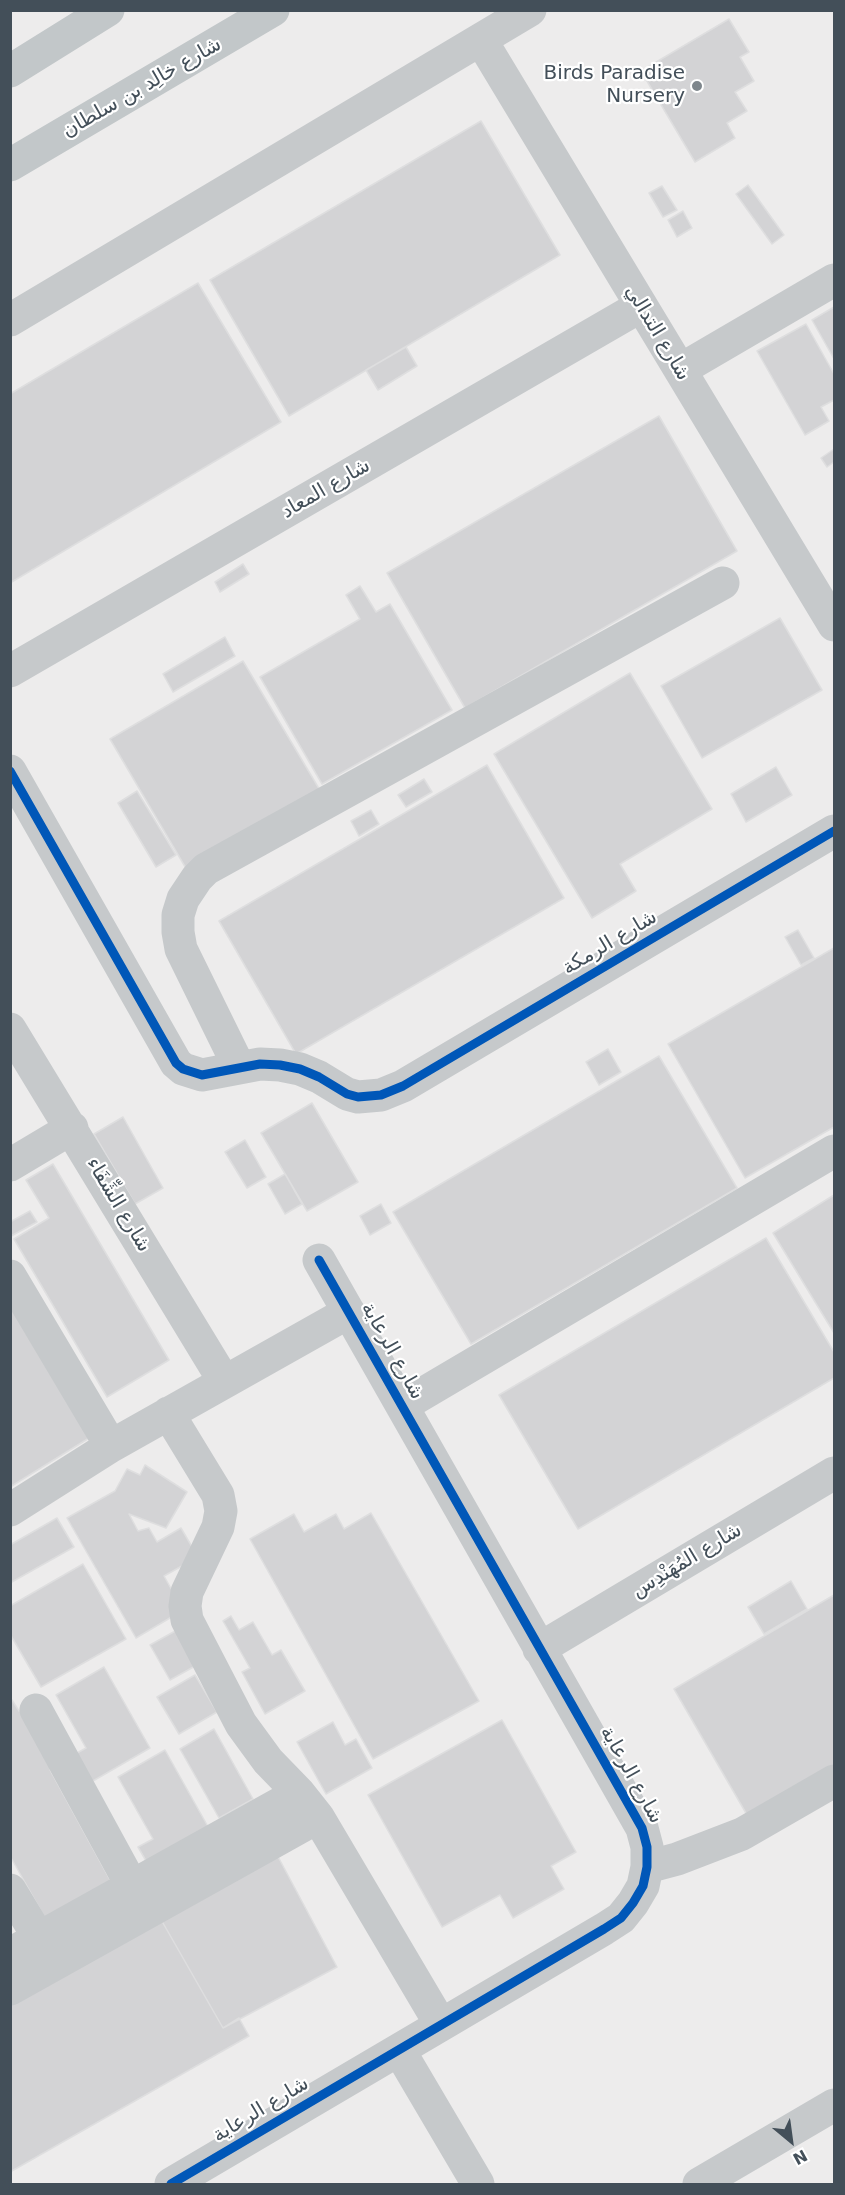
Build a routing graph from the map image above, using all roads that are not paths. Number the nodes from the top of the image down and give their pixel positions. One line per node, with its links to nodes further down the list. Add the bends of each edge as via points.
1 (108, 10): 5 (main road)
2 (273, 10): 6 (main road, شارع خالِد بن سلطان)
3 (530, 10): 4 (street)
4 (480, 40): 10 (street, شارع التدالي); 11 (street)
5 (10, 69)
6 (75, 128): 7 (main road, شارع خالِد بن سلطان); 8 (main road)
7 (10, 165)
8 (10, 188)
9 (834, 280): 12 (street)
10 (641, 306): 12 (street, شارع التدالي); 15 (street, شارع المعاد)
11 (10, 320)
12 (680, 370): 14 (street, شارع التدالي)
13 (723, 583): 20 (street, via 206,869 183,898 178,932 181,949)
14 (834, 625)
15 (10, 671)
16 (10, 771): 20 (street, شارع الرمكة, via 176,1063 202,1075)
17 (834, 831): 20 (street, شارع الرمكة, via 403,1086 381,1095 347,1094 319,1077 280,1065)
18 (10, 1029): 19 (street, شارع الشِّفَاء)
19 (21, 1067): 21 (street, شارع الشِّفَاء)
20 (239, 1067)
21 (72, 1128): 23 (street); 27 (street, شارع الشِّفَاء)
22 (834, 1151): 28 (street)
23 (10, 1165)
24 (319, 1260): 26 (street, شارع الرعاية)
25 (10, 1276): 30 (street)
26 (349, 1312): 27 (street); 28 (street, شارع الرعاية)
27 (224, 1381): 29 (street)
28 (402, 1406): 33 (street, شارع الرعاية)
29 (168, 1413): 30 (street); 36 (street, via 218,1495 221,1511 218,1527 187,1592 187,1620 253,1743)
30 (111, 1446): 32 (street)
31 (834, 1473): 33 (street, شارع المُهَنْدِس)
32 (10, 1510)
33 (539, 1649): 37 (street, شارع الرعاية, via 642,1828)
34 (36, 1710): 38 (street)
35 (834, 1781): 37 (street, via 742,1834)
36 (309, 1805): 38 (street); 42 (street); 43 (street)
37 (647, 1867): 43 (street, شارع الرعاية, via 643,1886 621,1918)
38 (132, 1886): 40 (street)
39 (10, 1890): 40 (street)
40 (39, 1938): 41 (street)
41 (10, 1954)
42 (10, 1989)
43 (441, 2025): 44 (street, شارع الرعاية)
44 (399, 2050): 46 (street, شارع الرعاية); 47 (street)
45 (834, 2105): 48 (street)
46 (171, 2184)
47 (478, 2184)
48 (699, 2184)

